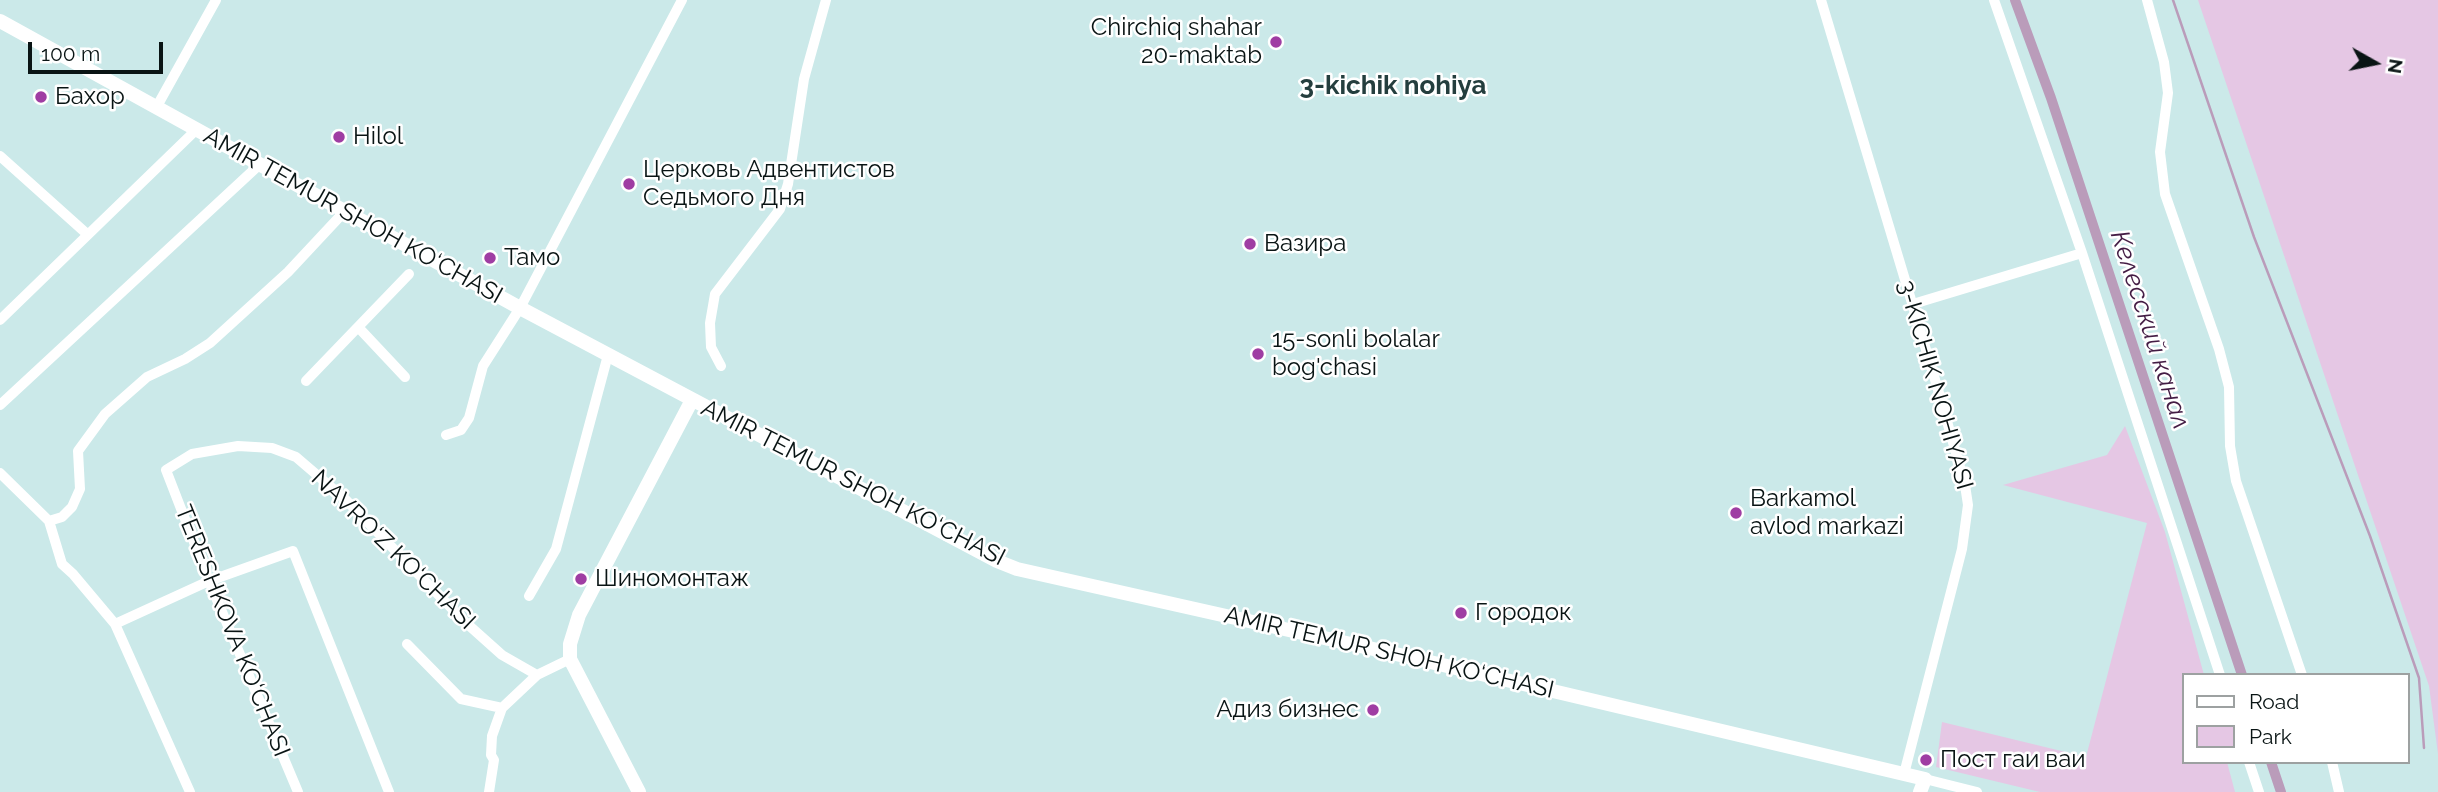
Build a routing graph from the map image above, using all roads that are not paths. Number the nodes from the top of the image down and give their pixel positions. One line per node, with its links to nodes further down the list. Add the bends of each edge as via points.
1 (216, 0): 8 (street)
2 (681, 0): 17 (street)
3 (826, 0): 21 (street, via 804,79 780,209 715,294 711,347)
4 (1821, 0): 16 (street, 3-KICHIK NOHIYASI)
5 (1994, 0): 14 (street)
6 (2147, 0): 36 (street, via 2167,85 2160,152 2165,194 2220,349 2229,387 2236,481)
7 (0, 21): 8 (main road, AMIR TEMUR SHOH KO‘CHASI)
8 (156, 108): 9 (main road, AMIR TEMUR SHOH KO‘CHASI)
9 (196, 130): 11 (main road, AMIR TEMUR SHOH KO‘CHASI); 13 (street)
10 (0, 156): 13 (street)
11 (259, 165): 12 (main road, AMIR TEMUR SHOH KO‘CHASI); 25 (street)
12 (344, 212): 17 (main road, AMIR TEMUR SHOH KO‘CHASI); 29 (street, via 288,272 210,343 147,377 105,414 78,451 80,489 72,507 62,517)
13 (87, 234): 18 (street)
14 (2082, 253): 16 (street); 35 (street)
15 (409, 274): 19 (street)
16 (1913, 304): 41 (street, 3-KICHIK NOHIYASI, via 1968,505 1962,549)
17 (520, 308): 20 (main road, AMIR TEMUR SHOH KO‘CHASI); 26 (street, via 483,366 469,418 461,430)
18 (0, 320)
19 (358, 327): 22 (street); 23 (street)
20 (608, 355): 24 (main road, AMIR TEMUR SHOH KO‘CHASI); 31 (street, via 556,549)
21 (721, 366)
22 (405, 377)
23 (306, 381)
24 (692, 400): 34 (main road, via 579,615); 41 (main road, AMIR TEMUR SHOH KO‘CHASI, via 1017,569)
25 (0, 405)
26 (446, 435)
27 (166, 470): 30 (street, TERESHKOVA KO‘CHASI); 37 (street, NAVRO‘Z KO‘CHASI, via 192,454 238,446 272,448 296,457 345,499 464,621 502,655)
28 (0, 472): 29 (street)
29 (48, 521): 32 (street, via 61,564)
30 (209, 581): 32 (street); 44 (street, TERESHKOVA KO‘CHASI); 45 (street, via 293,551)
31 (529, 596)
32 (115, 624): 43 (street)
33 (407, 644): 38 (street, via 461,699)
34 (570, 659): 37 (street); 47 (main road)
35 (2219, 673)
36 (2301, 673)
37 (537, 675): 38 (street)
38 (502, 708): 46 (street, via 492,736)
39 (2250, 764): 49 (street)
40 (2332, 764): 50 (street)
41 (1904, 774): 42 (main road, AMIR TEMUR SHOH KO‘CHASI)
42 (1923, 786): 48 (street)
43 (190, 792)
44 (298, 792)
45 (389, 792)
46 (489, 792)
47 (639, 792)
48 (1978, 792)
49 (2259, 792)
50 (2339, 792)

